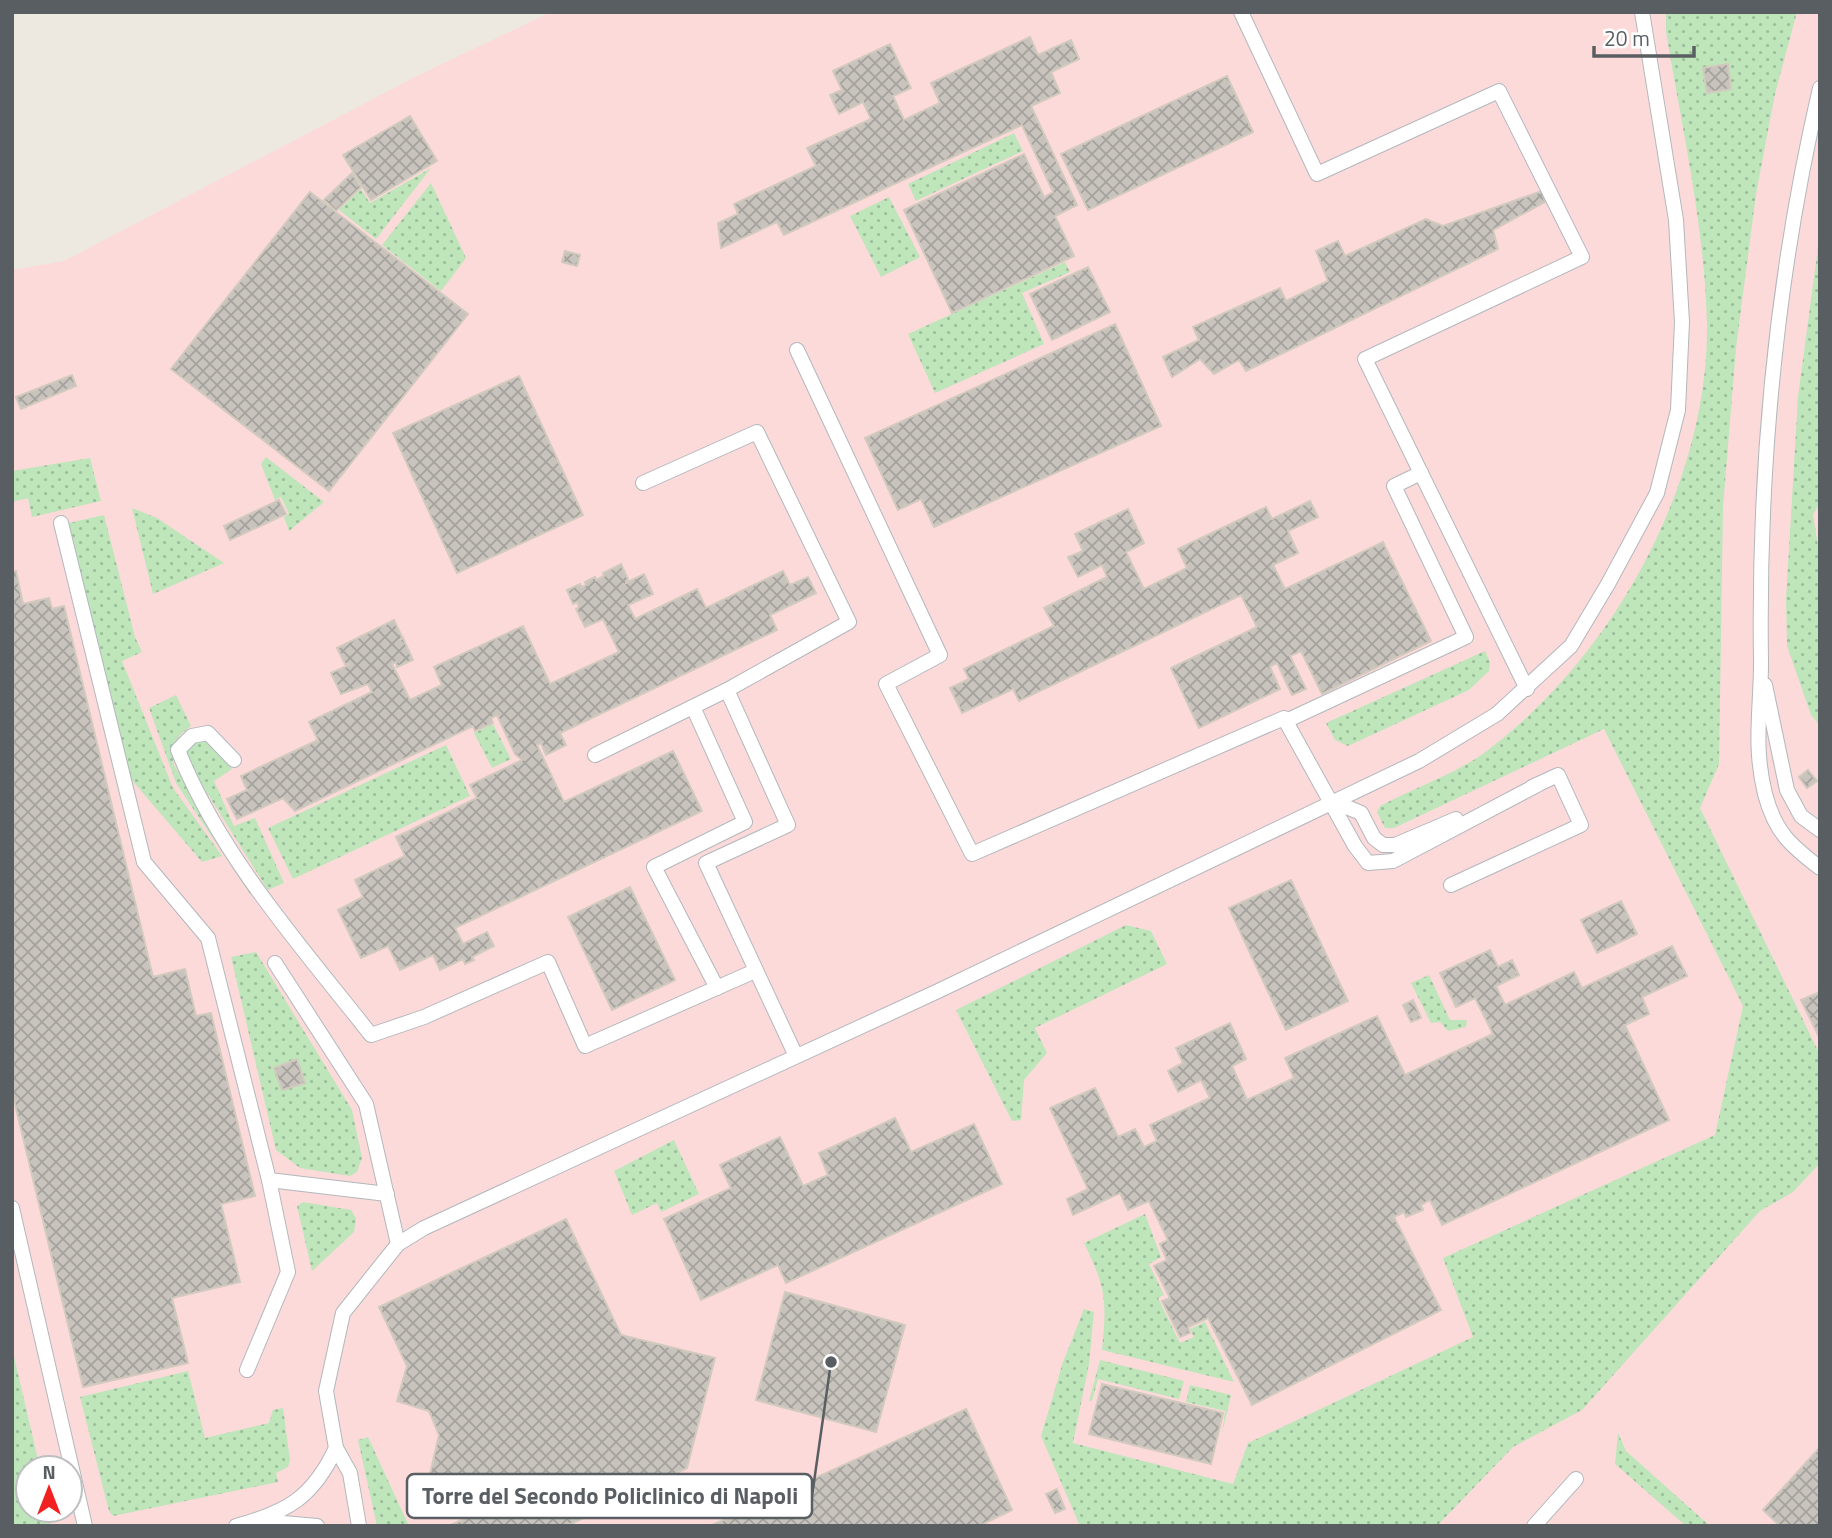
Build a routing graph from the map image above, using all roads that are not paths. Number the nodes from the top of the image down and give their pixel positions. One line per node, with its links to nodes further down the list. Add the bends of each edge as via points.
1 (1241, 12): 5 (lane, via 1317,174 1499,91 1582,257 1365,359)
2 (1642, 12): 9 (lane, via 1676,220 1682,322 1678,410 1657,493 1608,584 1571,646)
3 (1820, 88): 8 (lane, via 1776,331 1764,475 1758,614)
4 (797, 350): 12 (lane, via 940,654 886,684 972,854 1284,718)
5 (1421, 473): 9 (lane); 12 (lane, via 1394,486 1466,637)
6 (643, 482): 10 (lane, via 757,432 849,622)
7 (61, 523): 26 (lane, via 144,862 208,938)
8 (1761, 663): 19 (lane, via 1787,790 1801,816); 20 (lane, via 1756,745 1766,796 1784,840)
9 (1527, 689): 16 (lane, via 1497,714 1419,761)
10 (727, 690): 11 (lane); 23 (lane, via 788,825 706,863)
11 (693, 707): 13 (lane); 24 (lane, via 745,822 654,867)
12 (1286, 722): 17 (lane)
13 (595, 755)
14 (234, 760): 24 (lane, via 208,733 192,736 178,750 192,786 261,894 370,1035 424,1017 548,962 585,1046)
15 (1539, 784): 17 (lane, via 1393,861 1368,863); 18 (lane, via 1395,845 1383,845 1374,838); 21 (lane, via 1558,775 1581,825)
16 (1364, 786): 17 (lane); 18 (lane)
17 (1332, 801): 18 (lane); 25 (lane)
18 (1361, 813)
19 (1820, 830)
20 (1820, 868)
21 (1451, 885)
22 (275, 963): 27 (lane, via 366,1104)
23 (755, 971): 24 (lane); 25 (lane)
24 (717, 988)
25 (796, 1056): 29 (lane)
26 (269, 1180): 27 (lane); 30 (lane, via 288,1272)
27 (387, 1194): 29 (lane)
28 (12, 1208): 34 (lane)
29 (398, 1244): 31 (lane, via 343,1313 326,1391)
30 (247, 1370)
31 (336, 1448): 33 (lane, via 323,1476 297,1503); 37 (lane, via 349,1473)
32 (1576, 1479): 38 (lane)
33 (255, 1521): 35 (lane); 36 (lane)
34 (85, 1526)
35 (236, 1526)
36 (317, 1526)
37 (359, 1526)
38 (1534, 1526)

